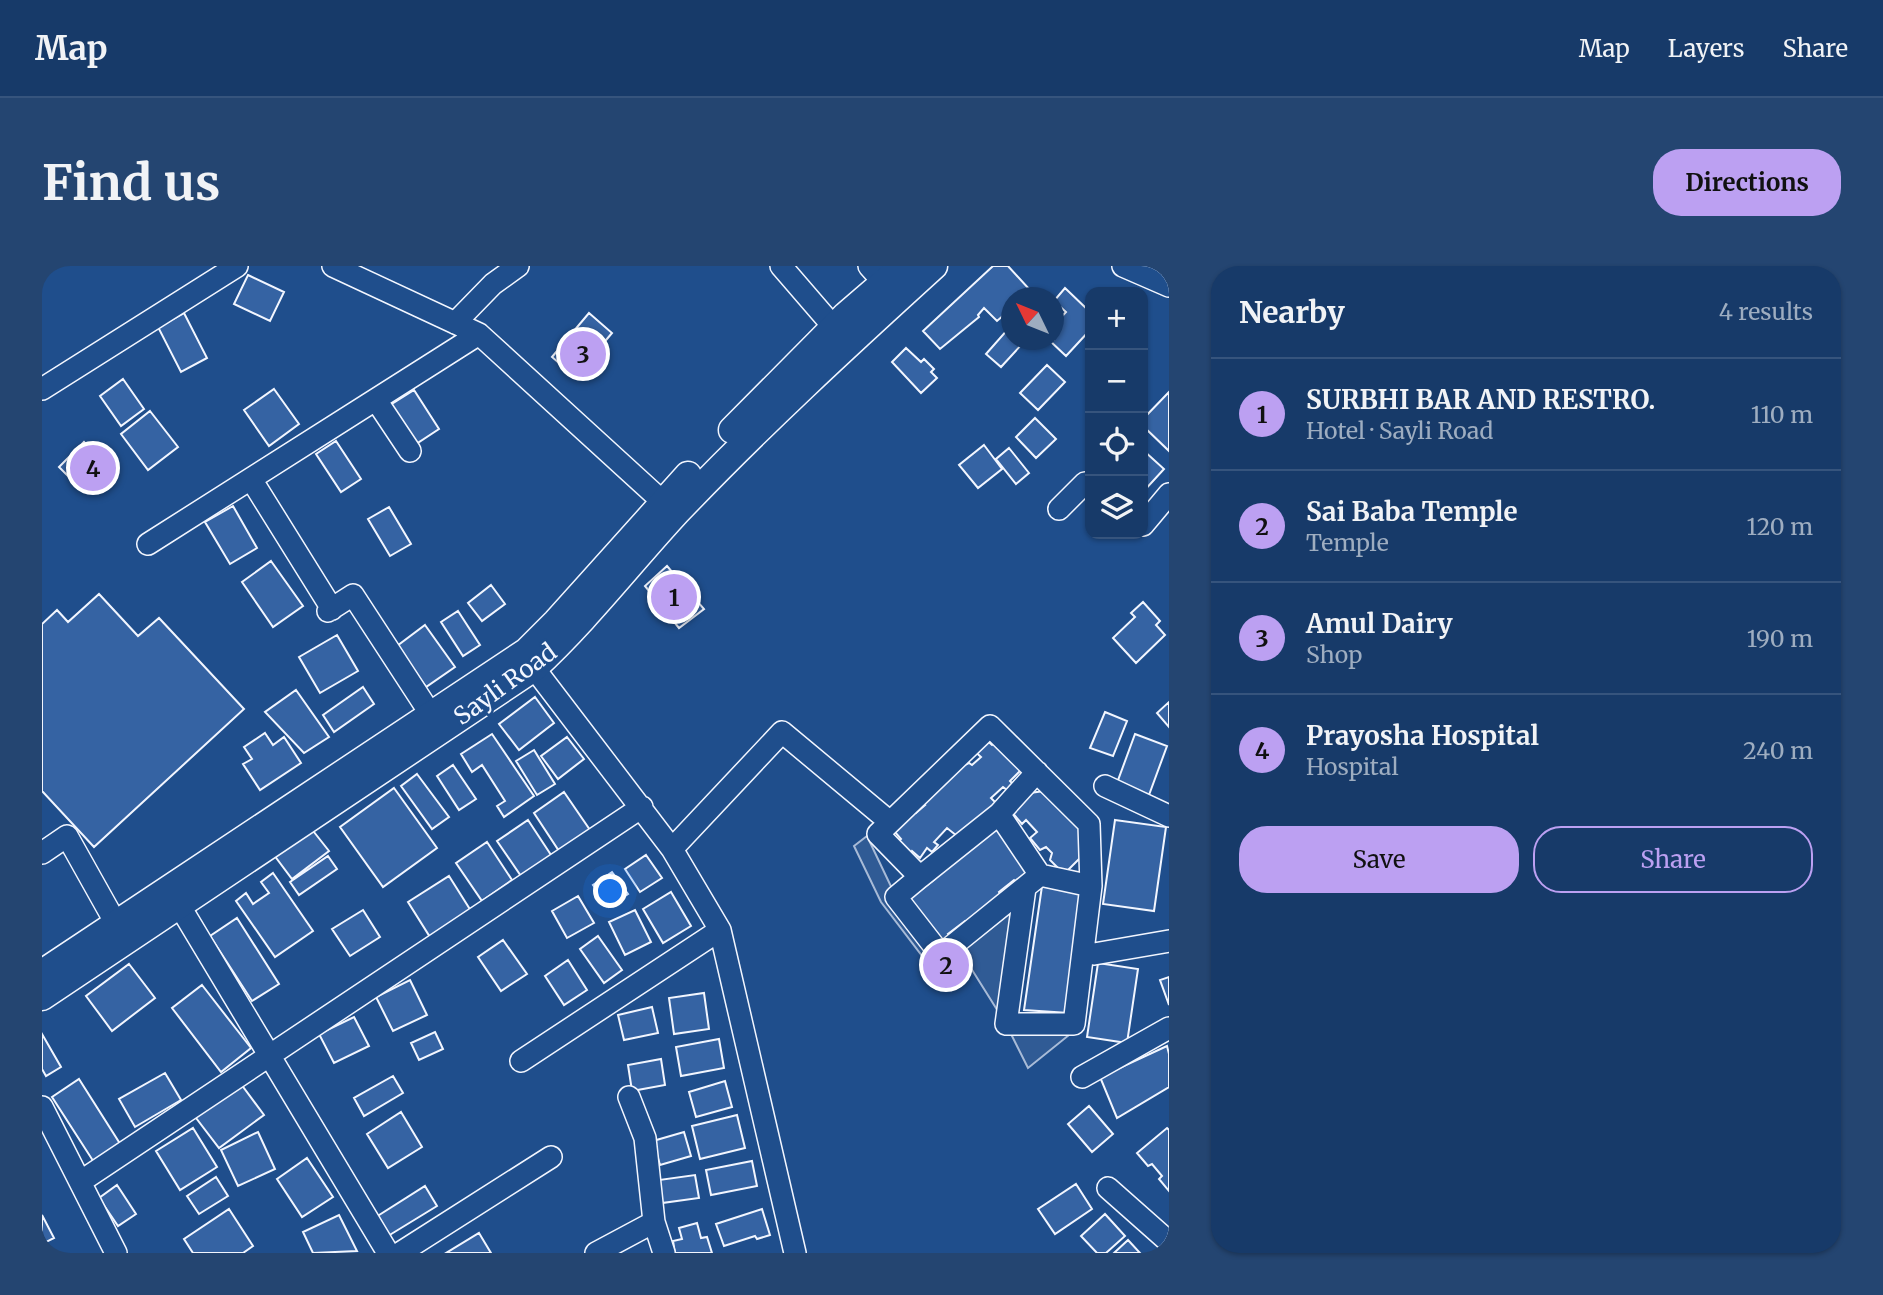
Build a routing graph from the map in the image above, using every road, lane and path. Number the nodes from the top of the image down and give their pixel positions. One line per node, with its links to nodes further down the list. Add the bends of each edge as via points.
1 (237, 266): 12 (street)
2 (332, 266): 9 (street)
3 (518, 266): 9 (street)
4 (781, 266): 11 (street)
5 (933, 266): 7 (main road, Sayli Road)
6 (1123, 266): 8 (street)
7 (888, 278): 11 (main road, Sayli Road)
8 (1169, 286)
9 (455, 323): 10 (street)
10 (479, 334): 13 (street); 18 (street)
11 (841, 335): 18 (main road, Sayli Road, via 760,428)
12 (42, 389)
13 (376, 400): 14 (street); 15 (street)
14 (410, 451)
15 (251, 479): 21 (street); 23 (street, via 330,610 353,595)
16 (1085, 485): 19 (street)
17 (1169, 494): 20 (street)
18 (669, 507): 22 (main road, Sayli Road, via 593,610); 23 (main road, via 527,651)
19 (1059, 509)
20 (1148, 519)
21 (148, 544)
22 (534, 668): 23 (main road, Sayli Road); 26 (street)
23 (436, 722): 35 (main road, Sayli Road); 37 (main road)
24 (1037, 772): 27 (street); 29 (street, via 990,726); 34 (street, via 1089,824)
25 (1105, 786): 28 (street)
26 (642, 807): 30 (street); 43 (street)
27 (999, 814): 32 (street); 33 (street)
28 (1169, 816)
29 (890, 822): 30 (street, via 782,732); 32 (street, via 878,834)
30 (672, 849): 36 (street)
31 (42, 853): 37 (street, via 67,836)
32 (920, 877): 33 (street, via 895,897 941,956)
33 (1032, 881): 34 (street); 34 (street, via 1006,1024 1074,1024)
34 (1091, 886)
35 (179, 905): 37 (main road, Sayli Road); 43 (street)
36 (720, 930): 44 (street); 58 (street)
37 (121, 932): 40 (main road); 41 (main road, Sayli Road)
38 (1169, 941): 39 (street)
39 (1094, 954)
40 (42, 973)
41 (42, 997)
42 (1169, 1028): 45 (street)
43 (271, 1055): 49 (street); 54 (street)
44 (521, 1061)
45 (1082, 1077)
46 (629, 1097): 51 (street, via 645,1138)
47 (42, 1107): 49 (street)
48 (551, 1157): 55 (street)
49 (80, 1182): 53 (street)
50 (1108, 1188): 52 (street)
51 (654, 1222): 56 (street); 57 (street)
52 (1169, 1242)
53 (116, 1253)
54 (388, 1253)
55 (400, 1253)
56 (596, 1253)
57 (664, 1253)
58 (795, 1253)

